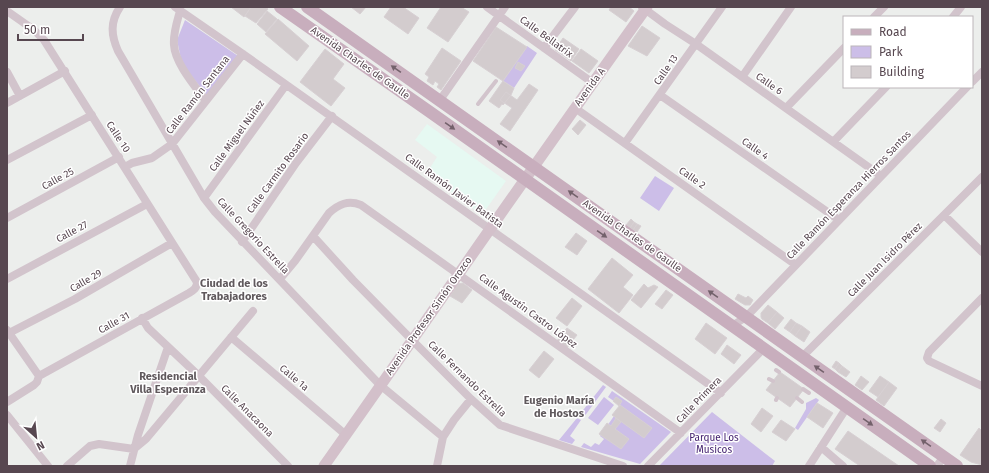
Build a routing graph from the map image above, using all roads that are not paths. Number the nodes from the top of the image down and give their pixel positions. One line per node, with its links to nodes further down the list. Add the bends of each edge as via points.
1 (120, 7): 44 (street, Calle Gregorio Estrella, via 113,20 114,42)
2 (307, 7): 33 (main road, Avenida Charles de Gaulle, one-way to 2)
3 (487, 7): 14 (street, Calle Bellatrix)
4 (505, 7): 14 (street)
5 (574, 7): 18 (street)
6 (722, 7): 17 (street, Calle 13)
7 (791, 7): 24 (street)
8 (884, 7): 15 (street)
9 (962, 7): 16 (street)
10 (284, 8): 39 (main road, Avenida Charles de Gaulle)
11 (645, 8): 17 (street, Calle 6); 27 (main road, Avenida A)
12 (178, 9): 20 (street, Calle Ramón Javier Batista); 34 (street, via 174,34 176,54)
13 (7, 11): 21 (street, Calle 10, via 44,40)
14 (499, 16): 18 (street, Calle Bellatrix); 33 (street)
15 (875, 16)
16 (954, 16)
17 (696, 44): 24 (street, Calle 6); 31 (street, Calle 13)
18 (544, 48): 27 (street, Calle Bellatrix)
19 (843, 49): 38 (street)
20 (243, 54): 28 (street, Calle Ramón Javier Batista); 34 (street, Calle Ramón Santana)
21 (65, 71): 32 (street); 40 (street, Calle 10)
22 (7, 72): 32 (street)
23 (982, 72): 26 (street)
24 (742, 78): 38 (street, Calle 6)
25 (496, 81): 36 (lane)
26 (973, 81)
27 (593, 83): 37 (main road, Avenida A)
28 (286, 84): 41 (street, Calle Ramón Javier Batista); 52 (street, Calle Miguel Núñez)
29 (885, 88): 42 (street)
30 (966, 88): 49 (street, Calle Ramón Esperanza Hierros Santos)
31 (660, 95): 43 (street, Calle 13); 56 (street, Calle 4)
32 (20, 96): 35 (street)
33 (440, 100): 39 (lane); 47 (main road, Avenida Charles de Gaulle, one-way to 33)
34 (206, 101): 44 (street, Calle Ramón Santana)
35 (7, 103)
36 (478, 104)
37 (575, 108): 43 (street, Calle 2); 47 (main road, Avenida A)
38 (786, 108): 42 (street, Calle 6)
39 (430, 112): 51 (main road, Avenida Charles de Gaulle, one-way to 51)
40 (92, 115): 45 (street, Calle 10); 46 (street)
41 (332, 116): 57 (street, Calle Ramón Javier Batista); 59 (street, Calle Carmito Rosario)
42 (834, 141): 49 (street, Calle 6)
43 (625, 143): 62 (street, Calle 2)
44 (172, 144): 48 (street, Calle Ramón Santana, via 152,158); 52 (street, Calle Gregorio Estrella)
45 (119, 157): 48 (street, Calle 10); 55 (street, Calle 25)
46 (7, 160)
47 (534, 166): 51 (main road, Avenida Profesor Simón Orozco); 69 (main road, Avenida Charles de Gaulle, one-way to 47)
48 (125, 167): 53 (street, Calle 10)
49 (881, 176): 56 (street, Calle Ramón Esperanza Hierros Santos)
50 (982, 177): 54 (street, Calle Juan Isidro Pérez)
51 (525, 179): 57 (main road, Avenida Profesor Simón Orozco); 71 (main road, Avenida Charles de Gaulle, one-way to 71)
52 (204, 198): 59 (street, Calle Gregorio Estrella)
53 (147, 204): 60 (street, Calle 10); 64 (street, Calle 27)
54 (944, 215): 61 (street); 77 (street, Calle Juan Isidro Pérez)
55 (7, 218)
56 (839, 220): 62 (street, Calle Ramón Esperanza Hierros Santos)
57 (490, 230): 63 (main road, Avenida Profesor Simón Orozco); 83 (street, Calle Ramón Javier Batista)
58 (313, 236): 63 (street, Calle Agustín Castro López, via 334,208 354,202); 65 (street, Calle Agustín Castro López); 74 (street, Calle Fernando Estrella)
59 (242, 242): 65 (street, Calle Gregorio Estrella)
60 (172, 243): 66 (street, Calle 10, via 197,282); 72 (street, Calle 29, via 75,299)
61 (982, 252)
62 (796, 265): 69 (street, Calle Ramón Esperanza Hierros Santos)
63 (458, 274): 74 (main road, Avenida Profesor Simón Orozco); 91 (street, Calle Agustín Castro López)
64 (7, 279)
65 (280, 280): 80 (street, Calle Gregorio Estrella)
66 (197, 286): 70 (street, Calle 31, via 189,293)
67 (982, 298): 81 (street, via 929,352 927,358)
68 (253, 311): 73 (street)
69 (746, 317): 71 (street, Calle Ramón Esperanza Hierros Santos); 77 (main road, Avenida Charles de Gaulle)
70 (142, 318): 75 (street, Calle Anacaona, via 148,328); 78 (street, Calle 31)
71 (732, 326): 76 (main road, Avenida Charles de Gaulle)
72 (8, 331): 78 (street)
73 (231, 336): 79 (street); 92 (street, Calle 1a)
74 (413, 341): 80 (main road, Avenida Profesor Simón Orozco); 85 (street, Calle Fernando Estrella)
75 (168, 347): 79 (street, Calle Anacaona); 95 (street)
76 (764, 348): 83 (street, Calle Primera); 89 (main road, Avenida Charles de Gaulle)
77 (802, 357): 96 (main road, Avenida Charles de Gaulle, one-way to 77)
78 (39, 376): 87 (street, Calle 31, via 34,385)
79 (199, 376): 95 (street, via 146,439); 101 (street, Calle Anacaona)
80 (380, 386): 92 (main road, Avenida Profesor Simón Orozco); 93 (street, Calle Gregorio Estrella)
81 (982, 386)
82 (803, 389): 84 (lane)
83 (721, 393): 91 (street, Calle Primera)
84 (809, 393)
85 (471, 398): 93 (street); 103 (street, Calle Fernando Estrella, via 500,425)
86 (797, 398): 88 (lane)
87 (7, 402)
88 (802, 402)
89 (847, 407): 94 (street); 107 (main road, Avenida Charles de Gaulle, one-way to 107)
90 (7, 415): 98 (street)
91 (681, 433): 104 (street, Calle Primera)
92 (346, 435): 97 (main road, Avenida Profesor Simón Orozco)
93 (443, 437): 102 (street)
94 (821, 447): 105 (street); 106 (street)
95 (134, 449): 99 (street, via 99,444 90,446); 100 (street)
96 (940, 461): 108 (main road, Avenida Charles de Gaulle)
97 (328, 464)
98 (48, 466)
99 (67, 466)
100 (130, 466)
101 (288, 466)
102 (437, 466)
103 (623, 466)
104 (648, 466)
105 (809, 466)
106 (843, 466)
107 (930, 466)
108 (957, 466)

